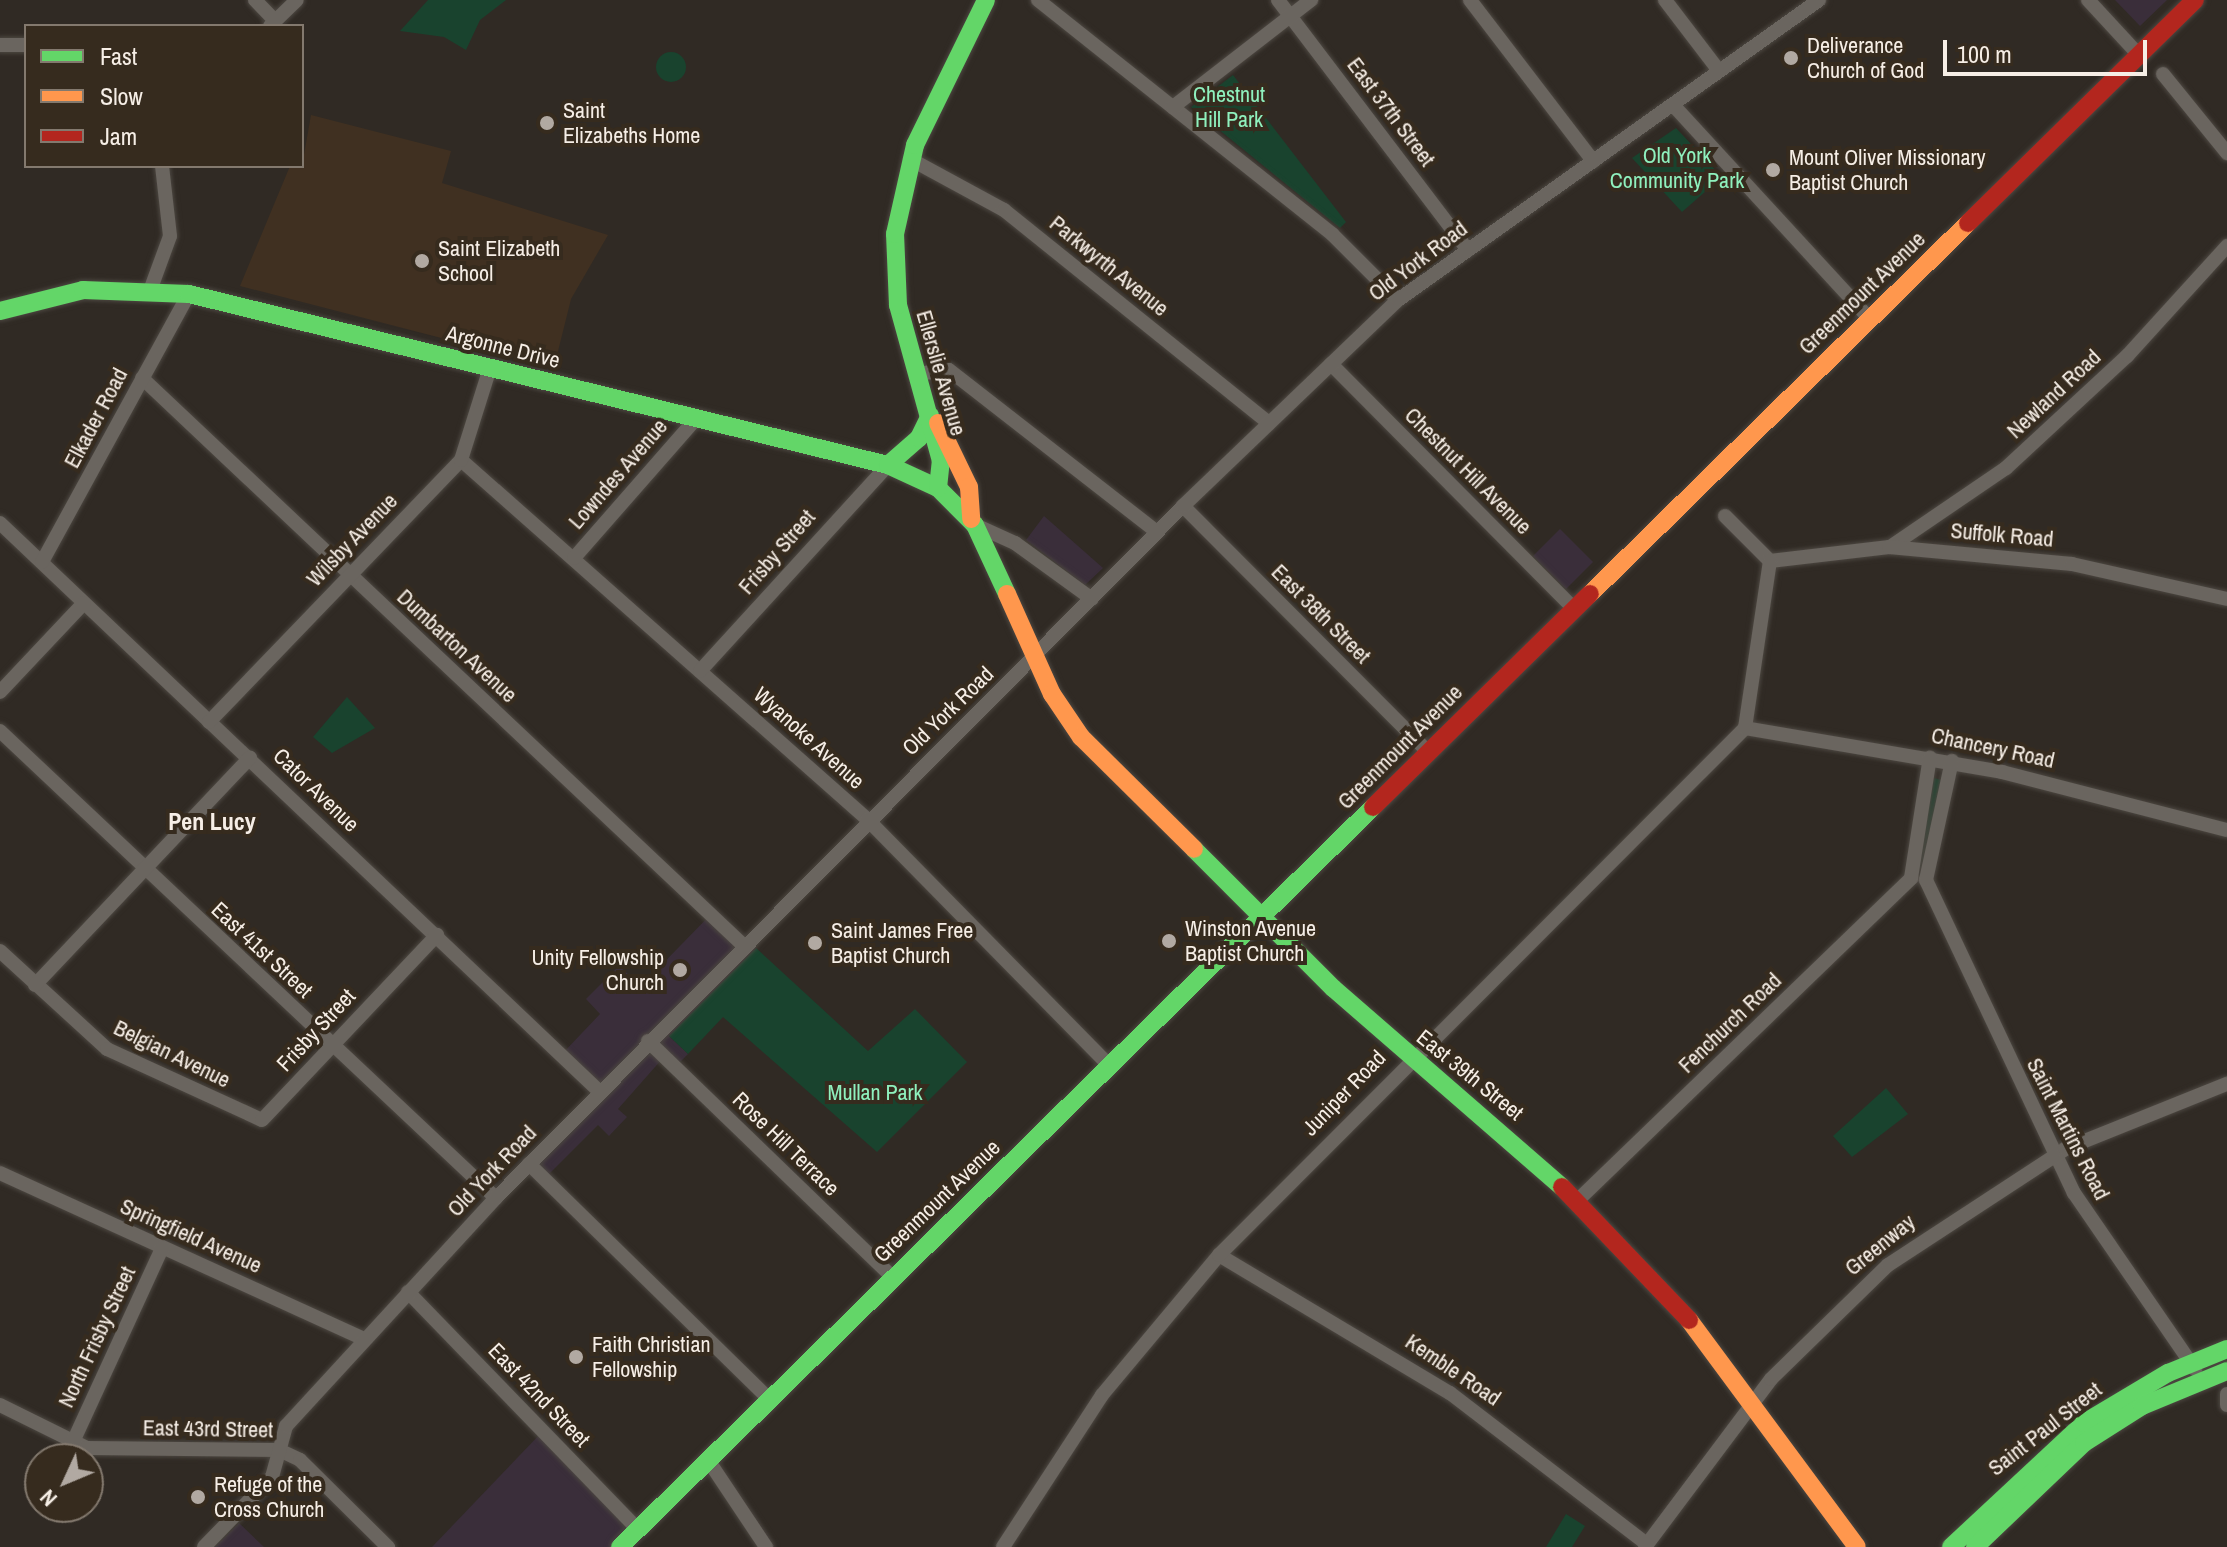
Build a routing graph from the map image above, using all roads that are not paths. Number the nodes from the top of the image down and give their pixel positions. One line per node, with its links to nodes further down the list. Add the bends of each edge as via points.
1 (255, 0): 13 (street)
2 (297, 0): 13 (street)
3 (986, 0): 22 (main road, Ellerslie Avenue)
4 (1038, 0): 20 (street)
5 (1278, 0): 12 (street, East 37th Street)
6 (1311, 0): 12 (street)
7 (1470, 0): 23 (street)
8 (1665, 0): 17 (street)
9 (1819, 0): 17 (street, Old York Road)
10 (2088, 0): 16 (street)
11 (2195, 0): 16 (main road, Greenmount Avenue)
12 (1290, 15): 20 (street); 26 (street, East 37th Street)
13 (272, 23)
14 (0, 45): 15 (street)
15 (24, 45)
16 (2139, 55): 31 (main road, Greenmount Avenue)
17 (1719, 71): 19 (street, Old York Road)
18 (2163, 74): 21 (street)
19 (1673, 105): 23 (street, Old York Road); 31 (street)
20 (1173, 107): 29 (street, via 1344,244)
21 (2227, 153)
22 (910, 159): 34 (main road, Ellerslie Avenue, via 894,258); 38 (street, Parkwyrth Avenue, via 1013,216)
23 (1593, 161): 26 (street, Old York Road)
24 (162, 168): 27 (street, via 170,236)
25 (2227, 246): 47 (street, Newland Road, via 2127,356 2006,468)
26 (1468, 250): 29 (street, Old York Road)
27 (151, 288): 28 (main road, Argonne Drive); 30 (main road, Argonne Drive, via 66,291)
28 (189, 294): 33 (main road, Argonne Drive); 35 (street, Elkader Road)
29 (1398, 300): 32 (street, Old York Road)
30 (0, 311)
31 (1870, 319): 55 (main road, Greenmount Avenue)
32 (1331, 364): 38 (street, Old York Road); 55 (street, Chestnut Hill Avenue)
33 (490, 368): 37 (main road, Argonne Drive); 39 (street, Wilsby Avenue)
34 (916, 374): 36 (main road, Ellerslie Avenue); 46 (street, via 949,370)
35 (142, 378): 50 (street, Elkader Road); 51 (street, Dumbarton Avenue)
36 (930, 415): 40 (main road, via 919,438); 41 (main road, Ellerslie Avenue, via 943,469); 44 (main road, via 969,487)
37 (695, 420): 40 (main road, Argonne Drive); 48 (street, Lowndes Avenue)
38 (1269, 423): 42 (street, Old York Road)
39 (461, 460): 48 (street, Wyanoke Avenue); 51 (street, Wilsby Avenue)
40 (888, 465): 41 (main road, Argonne Drive); 57 (street, Frisby Street)
41 (938, 488): 44 (main road, Argonne Drive)
42 (1183, 506): 46 (street, Old York Road); 62 (street, East 38th Street)
43 (1725, 516): 49 (street)
44 (973, 522): 52 (street, via 1015,543); 56 (main road)
45 (0, 523): 50 (street, Cator Avenue)
46 (1157, 532): 52 (street, Old York Road)
47 (1889, 547): 49 (street, Suffolk Road); 53 (street, Suffolk Road, via 2072,564)
48 (574, 558): 57 (street, Wyanoke Avenue)
49 (1770, 561): 60 (street)
50 (42, 562): 54 (street, Cator Avenue)
51 (350, 574): 59 (street, Wilsby Avenue); 73 (street, Dumbarton Avenue)
52 (1092, 599): 56 (street, Old York Road)
53 (2227, 599)
54 (84, 603): 58 (street); 59 (street, Cator Avenue)
55 (1574, 609): 62 (main road, Greenmount Avenue)
56 (1035, 656): 66 (street, Old York Road); 71 (main road, East 39th Street, via 1081,737)
57 (700, 671): 66 (street, Wyanoke Avenue)
58 (0, 692)
59 (209, 722): 64 (street, Cator Avenue)
60 (1745, 728): 63 (street, Chancery Road); 78 (street, Juniper Road)
61 (0, 731): 68 (street, East 41st Street)
62 (1429, 753): 71 (main road, Greenmount Avenue)
63 (1930, 757): 65 (street, Chancery Road); 69 (street)
64 (250, 758): 68 (street); 72 (street, Cator Avenue)
65 (1952, 761): 67 (street, Chancery Road); 70 (street)
66 (867, 819): 73 (street, Old York Road); 79 (street, Wyanoke Avenue)
67 (2227, 830)
68 (143, 868): 75 (street); 77 (street, East 41st Street)
69 (1911, 878): 70 (street); 87 (street, Fenchurch Road)
70 (1926, 880): 83 (street, Saint Martins Road)
71 (1260, 918): 78 (main road, East 39th Street); 79 (main road, Greenmount Avenue)
72 (437, 935): 77 (street, Frisby Street); 81 (street, Cator Avenue)
73 (743, 945): 76 (street, Old York Road)
74 (0, 951): 75 (street, Belgian Avenue)
75 (35, 985): 82 (street, Belgian Avenue, via 107,1049)
76 (648, 1041): 81 (street, Old York Road); 90 (street, Rose Hill Terrace)
77 (331, 1045): 82 (street, Frisby Street); 86 (street, East 41st Street)
78 (1410, 1057): 87 (main road, East 39th Street); 89 (street, Juniper Road)
79 (1110, 1066): 90 (main road, Greenmount Avenue)
80 (2227, 1084): 83 (street, Greenway)
81 (600, 1092): 84 (street, Old York Road)
82 (262, 1120)
83 (2054, 1155): 94 (street, Saint Martins Road); 99 (street, Greenway, via 1888,1265)
84 (529, 1164): 86 (street, Old York Road); 97 (street)
85 (0, 1173): 88 (street, Springfield Avenue)
86 (496, 1198): 91 (street, Old York Road)
87 (1579, 1199): 99 (main road, East 39th Street, via 1669,1295)
88 (162, 1248): 92 (street, Springfield Avenue); 101 (street, North Frisby Street)
89 (1219, 1255): 106 (street, Kemble Road, via 1450,1393); 111 (street, Juniper Road, via 1102,1395)
90 (893, 1278): 97 (main road, Greenmount Avenue)
91 (408, 1292): 92 (street, Old York Road); 105 (street, East 42nd Street)
92 (364, 1339): 103 (street, Old York Road, via 286,1426)
93 (2227, 1349): 94 (main road, Saint Paul Street)
94 (2190, 1363): 96 (street, Saint Martins Road); 113 (main road, Saint Paul Street, via 2084,1423)
95 (2227, 1371): 96 (main road, Saint Paul Street)
96 (2202, 1380): 114 (main road, Saint Paul Street, via 2084,1443)
97 (771, 1401): 104 (main road, Greenmount Avenue)
98 (0, 1405): 100 (street, East 43rd Street)
99 (1749, 1405): 106 (street, Greenway); 112 (main road, East 39th Street)
100 (70, 1443)
101 (72, 1443)
102 (104, 1445): 103 (street, East 43rd Street)
103 (279, 1450): 107 (street, Old York Road, via 272,1477); 108 (street, East 43rd Street, via 300,1460)
104 (708, 1460): 105 (main road, Greenmount Avenue); 110 (street)
105 (638, 1529): 109 (main road, Greenmount Avenue)
106 (1646, 1546)
107 (204, 1547)
108 (388, 1547)
109 (620, 1547)
110 (766, 1547)
111 (1003, 1547)
112 (1857, 1547)
113 (1951, 1547)
114 (1975, 1547)

